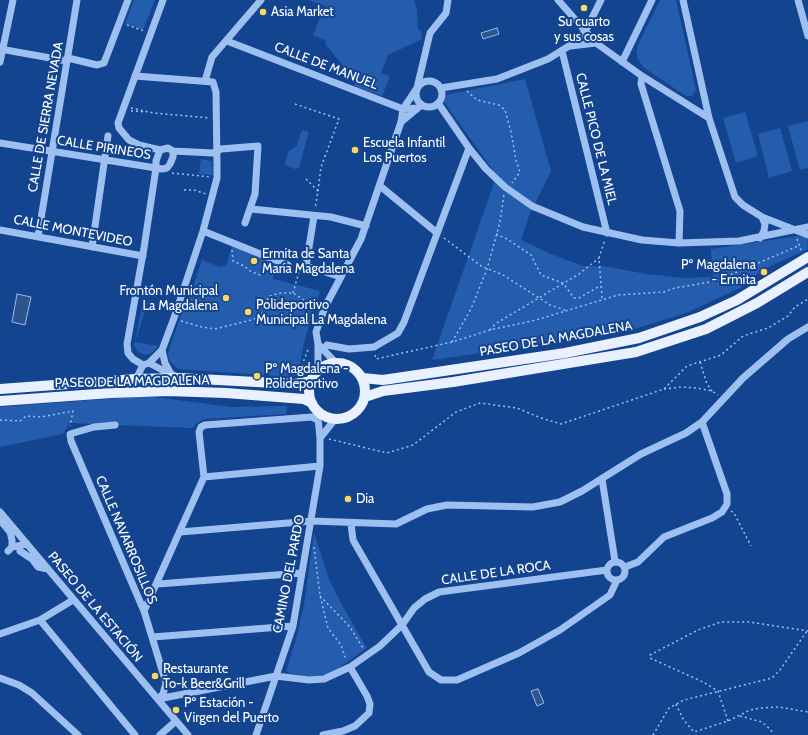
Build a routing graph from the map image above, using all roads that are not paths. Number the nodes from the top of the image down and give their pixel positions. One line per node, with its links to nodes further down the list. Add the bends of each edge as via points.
1 (12, 0): 17 (street)
2 (77, 0): 19 (street, CALLE DE SIERRA NEVADA)
3 (128, 0): 19 (street, via 101,65)
4 (163, 0): 22 (street)
5 (261, 0): 14 (street)
6 (448, 0): 25 (street, via 446,12 430,33)
7 (558, 0): 12 (street)
8 (601, 0): 12 (street)
9 (652, 0): 21 (street)
10 (683, 0): 27 (street)
11 (798, 0): 13 (street)
12 (585, 32): 15 (street); 16 (street)
13 (808, 36)
14 (227, 41): 24 (street, via 212,57); 31 (street, CALLE DE MANUEL)
15 (596, 43): 16 (street); 21 (street)
16 (569, 46): 18 (street)
17 (1, 49): 19 (street); 20 (street)
18 (562, 51): 26 (street, via 497,79); 55 (street, CALLE PICO DE LA MIEL)
19 (68, 59): 40 (street, CALLE DE SIERRA NEVADA)
20 (0, 62)
21 (622, 62): 23 (street)
22 (135, 76): 24 (street); 38 (street, CALLE PIRINEOS, via 118,123 119,128 129,140)
23 (642, 76): 29 (street); 59 (street, via 641,84 680,211)
24 (205, 82): 41 (street, via 213,82 216,92)
25 (417, 88): 26 (street, via 423,82 433,81); 30 (street, via 416,97); 31 (street)
26 (440, 88): 28 (street, via 442,96)
27 (704, 93): 29 (street, via 699,103); 33 (street)
28 (438, 103): 30 (street); 37 (street)
29 (689, 105): 33 (street)
30 (425, 106): 32 (street)
31 (403, 108): 32 (street, CALLE DE MANUEL); 34 (street)
32 (417, 108): 34 (street)
33 (709, 118): 47 (street, via 735,197)
34 (401, 122): 44 (street)
35 (108, 136): 42 (street)
36 (0, 143): 40 (street, CALLE PIRINEOS)
37 (469, 148): 54 (street); 55 (street, via 486,169 505,186 538,209 583,227)
38 (160, 150): 39 (street, CALLE PIRINEOS, via 168,148); 43 (street)
39 (173, 151): 41 (street, via 213,154); 43 (street, via 172,162 167,168)
40 (52, 152): 42 (street, CALLE PIRINEOS); 57 (street, CALLE DE SIERRA NEVADA)
41 (216, 152): 45 (street, via 221,149 258,146 257,178); 52 (street, via 217,178)
42 (104, 160): 43 (street, CALLE PIRINEOS); 60 (street)
43 (156, 171): 61 (street)
44 (380, 186): 49 (street); 54 (street)
45 (251, 209): 46 (street); 48 (street)
46 (314, 216): 49 (street, via 331,217); 65 (street, via 306,266)
47 (762, 217): 53 (street); 58 (street, via 765,224)
48 (245, 223)
49 (366, 226): 65 (street)
50 (808, 227): 53 (street)
51 (0, 230): 57 (street, CALLE MONTEVIDEO)
52 (203, 231): 63 (street); 71 (street)
53 (796, 231): 56 (street); 58 (street)
54 (436, 232): 70 (street, via 398,333 374,347 349,349)
55 (607, 233): 59 (street, via 642,240)
56 (808, 235)
57 (38, 237): 60 (street, CALLE MONTEVIDEO)
58 (760, 238): 59 (street, via 718,243)
59 (679, 243)
60 (92, 247): 61 (street, CALLE MONTEVIDEO)
61 (143, 256): 73 (street, via 127,344 128,353 133,359)
62 (807, 258): 76 (main road, PASEO DE LA MAGDALENA, via 742,298 700,317 638,338 565,353 383,380)
63 (288, 264)
64 (808, 272): 80 (main road, PASEO DE LA MAGDALENA, via 757,303 706,329 636,352 383,391)
65 (342, 277): 69 (street, via 316,332)
66 (808, 327): 68 (street)
67 (808, 332): 68 (street)
68 (797, 333): 85 (street, via 743,378)
69 (318, 344): 72 (street); 74 (street)
70 (327, 345)
71 (162, 350): 73 (street); 75 (street, via 165,363)
72 (336, 363): 74 (main road); 76 (main road, via 351,367)
73 (146, 364): 75 (street); 77 (street)
74 (318, 371): 78 (main road)
75 (175, 376): 77 (main road, PASEO DE LA MAGDALENA); 78 (main road, PASEO DE LA MAGDALENA, via 295,384)
76 (362, 378): 80 (main road)
77 (136, 379): 79 (main road, PASEO DE LA MAGDALENA)
78 (312, 381): 82 (main road, via 310,392)
79 (0, 388)
80 (364, 397): 83 (main road, via 361,406 354,413)
81 (0, 401): 82 (main road, PASEO DE LA MAGDALENA, via 111,393 168,392 226,393 299,399)
82 (315, 406): 83 (main road, via 322,414); 84 (street, CAMINO DEL PARDO)
83 (336, 418): 87 (street)
84 (318, 420): 87 (street, CAMINO DEL PARDO); 89 (street, via 312,417 201,427 199,432)
85 (702, 422): 90 (street, via 686,434 641,454); 101 (street, via 727,494 725,507 712,518 664,537 638,562)
86 (115, 425): 108 (street, CALLE NAVARROSILLOS, via 94,427 70,434 71,441)
87 (320, 438): 88 (street, CAMINO DEL PARDO)
88 (320, 466): 89 (street); 93 (street, CAMINO DEL PARDO)
89 (204, 477): 95 (street)
90 (602, 479): 94 (street, via 560,502 534,507 447,505 427,509 396,524); 100 (street)
91 (0, 512): 96 (street, PASEO DE LA ESTACIÓN)
92 (0, 520): 97 (street, via 10,532)
93 (312, 522): 94 (street); 95 (street); 104 (street, CAMINO DEL PARDO)
94 (352, 524): 110 (street, via 353,540)
95 (180, 532): 106 (street)
96 (27, 544): 97 (street); 98 (street); 102 (street, PASEO DE LA ESTACIÓN)
97 (10, 549): 98 (street); 99 (street)
98 (20, 551): 102 (street, via 38,567)
99 (0, 553)
100 (614, 561): 101 (street); 103 (street, via 609,564)
101 (625, 566): 105 (street, via 625,576)
102 (48, 569): 107 (street, PASEO DE LA ESTACIÓN)
103 (607, 570): 105 (street, via 611,579); 110 (street, CALLE DE LA ROCA, via 440,592 425,598)
104 (302, 573): 106 (street); 111 (street, CAMINO DEL PARDO)
105 (617, 580): 110 (street, via 610,595 560,630 518,653 457,680 441,680 429,672)
106 (158, 584): 108 (street)
107 (73, 600): 109 (street); 117 (street, PASEO DE LA ESTACIÓN)
108 (144, 611): 113 (street, CALLE NAVARROSILLOS)
109 (40, 620): 112 (street); 120 (street)
110 (402, 625): 114 (street, CALLE DE LA ROCA, via 380,646)
111 (293, 626): 113 (street); 115 (street, CAMINO DEL PARDO)
112 (0, 634)
113 (153, 637): 117 (street, CALLE NAVARROSILLOS, via 166,683 163,694)
114 (350, 666): 115 (street, CALLE DE LA ROCA, via 324,679); 124 (street, via 368,696 369,712 354,726)
115 (276, 676): 117 (street, CALLE DE LA ROCA); 123 (street, CAMINO DEL PARDO)
116 (0, 678): 119 (street, via 20,685 32,693)
117 (158, 699): 118 (street, PASEO DE LA ESTACIÓN)
118 (176, 721): 121 (street); 122 (street, PASEO DE LA ESTACIÓN)
119 (78, 735)
120 (135, 735)
121 (160, 735)
122 (188, 735)
123 (256, 735)
124 (323, 735)

